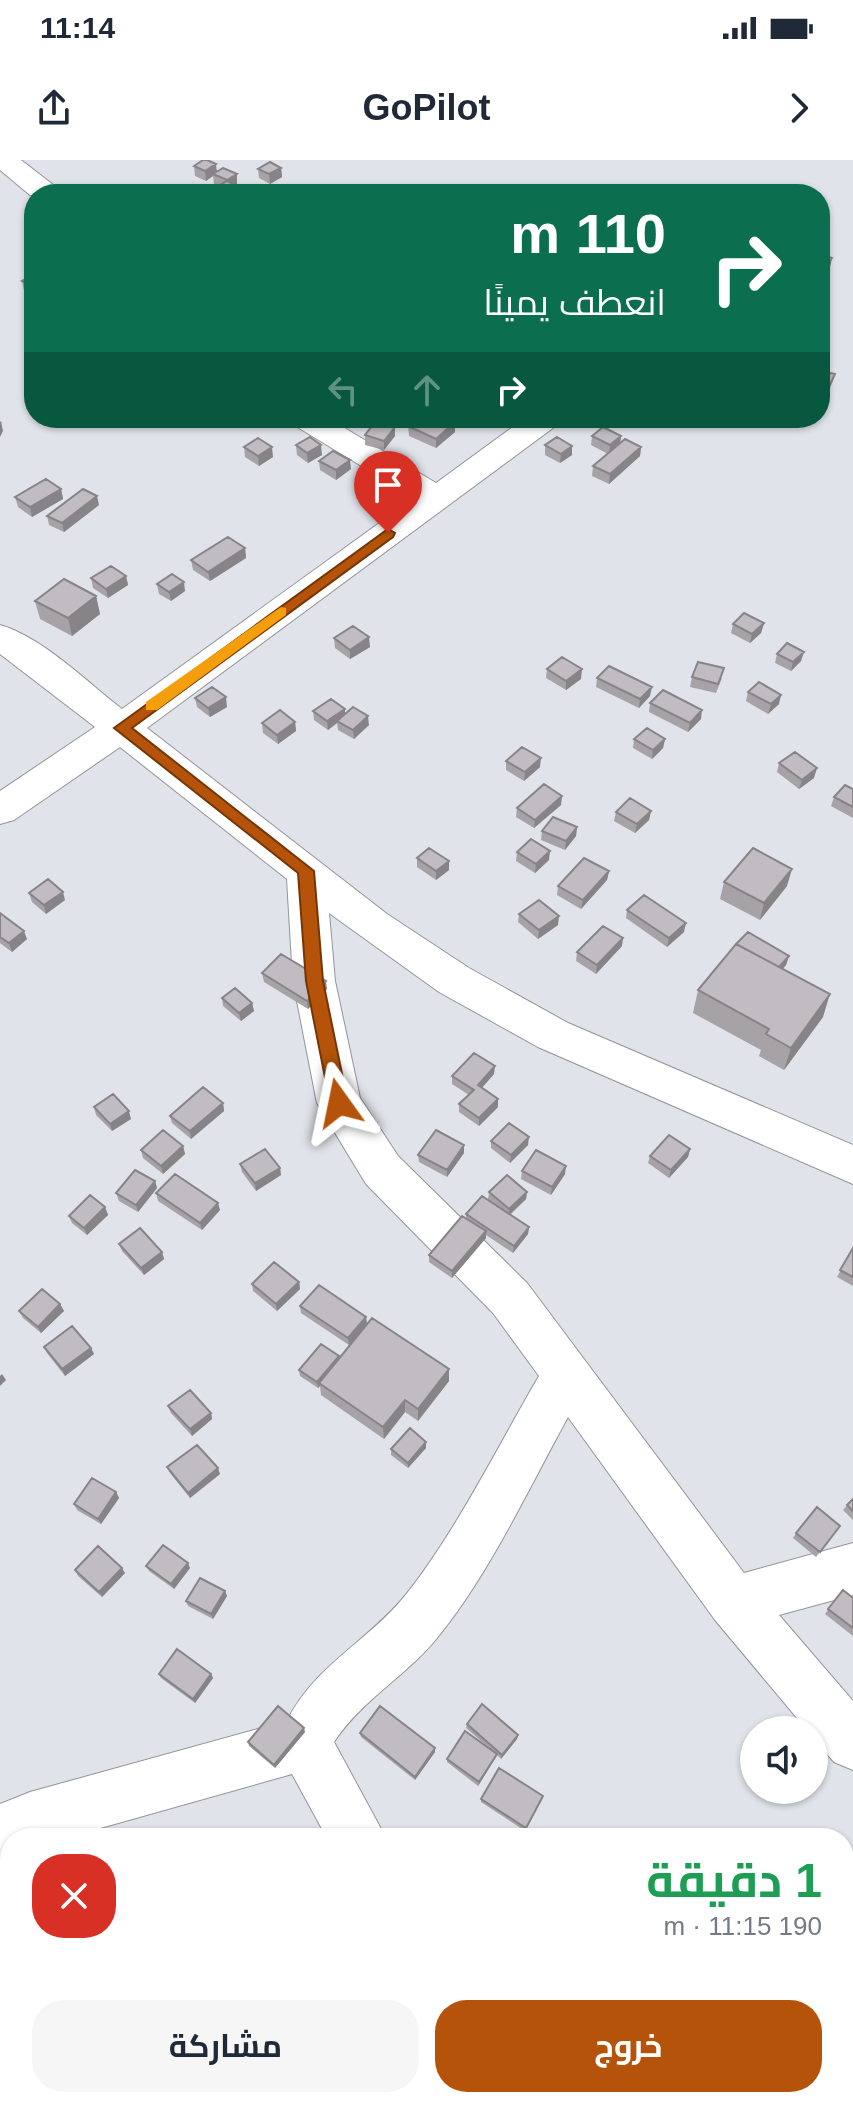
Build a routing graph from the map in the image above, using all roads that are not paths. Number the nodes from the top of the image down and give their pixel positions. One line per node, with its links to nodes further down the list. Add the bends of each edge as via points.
1 (4, 160): 2 (street)
2 (34, 184)
3 (322, 428): 5 (street)
4 (532, 428): 5 (street)
5 (437, 498): 7 (street)
6 (0, 637): 7 (street)
7 (121, 728): 8 (street); 9 (street)
8 (0, 810)
9 (306, 871): 10 (street, via 454,980 553,1035); 11 (street, via 314,981 339,1103 382,1170 510,1298)
10 (853, 1165)
11 (566, 1375): 13 (street); 14 (street, via 428,1609 338,1690)
12 (853, 1569): 13 (street)
13 (733, 1602): 15 (street)
14 (305, 1743): 16 (street); 17 (street)
15 (853, 1743)
16 (12, 1828)
17 (352, 1828)

